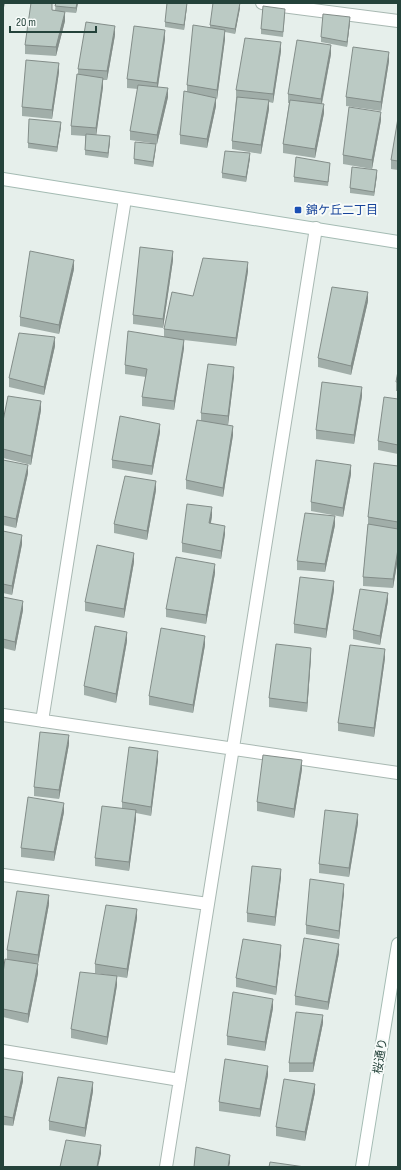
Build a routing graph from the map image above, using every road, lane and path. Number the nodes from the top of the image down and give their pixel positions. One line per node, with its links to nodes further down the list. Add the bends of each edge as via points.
1 (262, 3): 2 (street)
2 (282, 5): 3 (street)
3 (398, 22)
4 (3, 179): 5 (street)
5 (125, 199): 6 (street); 9 (street)
6 (316, 228): 7 (street); 10 (street)
7 (398, 242)
8 (3, 715): 9 (street)
9 (42, 721): 10 (street)
10 (232, 750): 11 (street); 13 (street)
11 (398, 773)
12 (3, 875): 13 (street)
13 (208, 904): 16 (street)
14 (398, 944): 18 (street, 桜通り)
15 (3, 1051): 16 (street)
16 (180, 1080): 17 (street)
17 (166, 1167)
18 (362, 1167)

